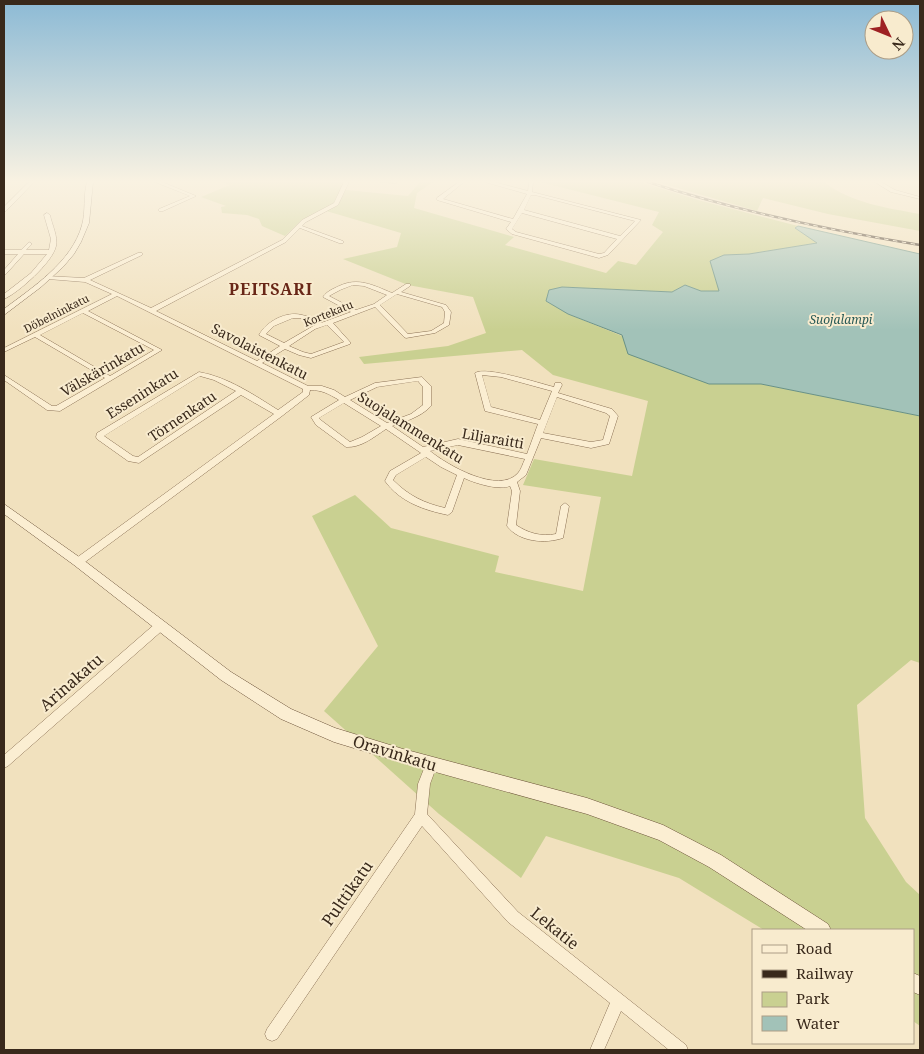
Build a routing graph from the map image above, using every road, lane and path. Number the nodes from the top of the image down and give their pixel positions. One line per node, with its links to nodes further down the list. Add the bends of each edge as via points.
1 (51, 231): 13 (street, via 54,244)
2 (83, 231): 16 (street)
3 (294, 231): 24 (street, via 284,241)
4 (313, 231): 9 (street)
5 (512, 231): 8 (street, via 599,256 606,254)
6 (596, 231): 8 (street)
7 (628, 231): 8 (street)
8 (622, 238)
9 (341, 242)
10 (29, 244): 12 (street)
11 (4, 252): 12 (street)
12 (22, 252): 13 (street); 15 (street)
13 (51, 252): 21 (street, via 39,267)
14 (140, 254): 17 (street)
15 (4, 273)
16 (48, 277): 17 (street, Savolaistenkatu); 25 (street)
17 (85, 280): 19 (street, Savolaistenkatu)
18 (408, 285): 20 (street, Kortekatu)
19 (117, 294): 23 (street, Döbelninkatu); 24 (street, Savolaistenkatu)
20 (394, 294): 22 (street, Kortekatu); 22 (street, via 444,306 448,312 447,324 423,335 406,336); 26 (street, via 352,282 326,297)
21 (4, 296)
22 (376, 305): 26 (street, Kortekatu)
23 (84, 311): 29 (street, Döbelninkatu); 34 (street, Välskärinkatu, via 159,350)
24 (151, 311): 32 (street, Savolaistenkatu)
25 (4, 312)
26 (356, 312): 27 (street, Kortekatu)
27 (328, 322): 28 (street, Kortekatu); 30 (street, via 348,343 311,356)
28 (320, 325): 30 (street, Kortekatu); 30 (street, via 298,316 286,317 265,329 262,335)
29 (36, 335): 31 (street, Döbelninkatu); 34 (street)
30 (284, 346): 32 (street, Kortekatu)
31 (4, 350)
32 (258, 363): 35 (street, Savolaistenkatu)
33 (4, 377): 34 (street, Välskärinkatu, via 50,408 57,409)
34 (109, 378)
35 (307, 388): 38 (street, Suojalammenkatu, via 319,388); 39 (street, Savolaistenkatu, via 306,393)
36 (556, 390): 40 (street); 40 (street, via 501,375 478,373 488,409); 42 (street, via 609,411 614,416 606,442 591,445)
37 (240, 392): 39 (street); 45 (street, Törnenkatu); 45 (street, Esseninkatu, via 206,374 199,374 100,435 131,459)
38 (344, 400): 41 (street, Suojalammenkatu); 41 (street, via 316,417 319,423 349,445 361,443); 41 (street, via 375,385 420,379 427,386 427,406 420,413)
39 (280, 414): 50 (street, Savolaistenkatu)
40 (543, 423): 42 (street)
41 (387, 426): 43 (street, Suojalammenkatu)
42 (538, 435): 44 (street)
43 (424, 452): 44 (street, Liljaraitti, via 458,442); 46 (street, Suojalammenkatu); 46 (street, Liljaraitti, via 393,473 389,481 401,494 420,506 448,512)
44 (530, 457): 47 (street, via 522,476)
45 (139, 460)
46 (462, 474): 47 (street, Suojalammenkatu, via 475,480 505,485)
47 (512, 481): 48 (street, via 516,491 511,526 517,531 549,540 560,536)
48 (565, 506)
49 (4, 508): 50 (street, Oravinkatu)
50 (78, 562): 51 (street, Oravinkatu)
51 (160, 626): 52 (street, Arinakatu); 53 (street, Oravinkatu, via 226,676 286,714 334,734)
52 (4, 762)
53 (431, 765): 54 (street, via 424,784); 55 (street, Oravinkatu, via 587,806 663,833 715,861)
54 (422, 816): 56 (street, Lekatie, via 513,917); 57 (street, Pulttikatu)
55 (820, 929)
56 (618, 1002): 58 (street); 59 (street, Lekatie)
57 (272, 1034)
58 (597, 1050)
59 (682, 1050)

